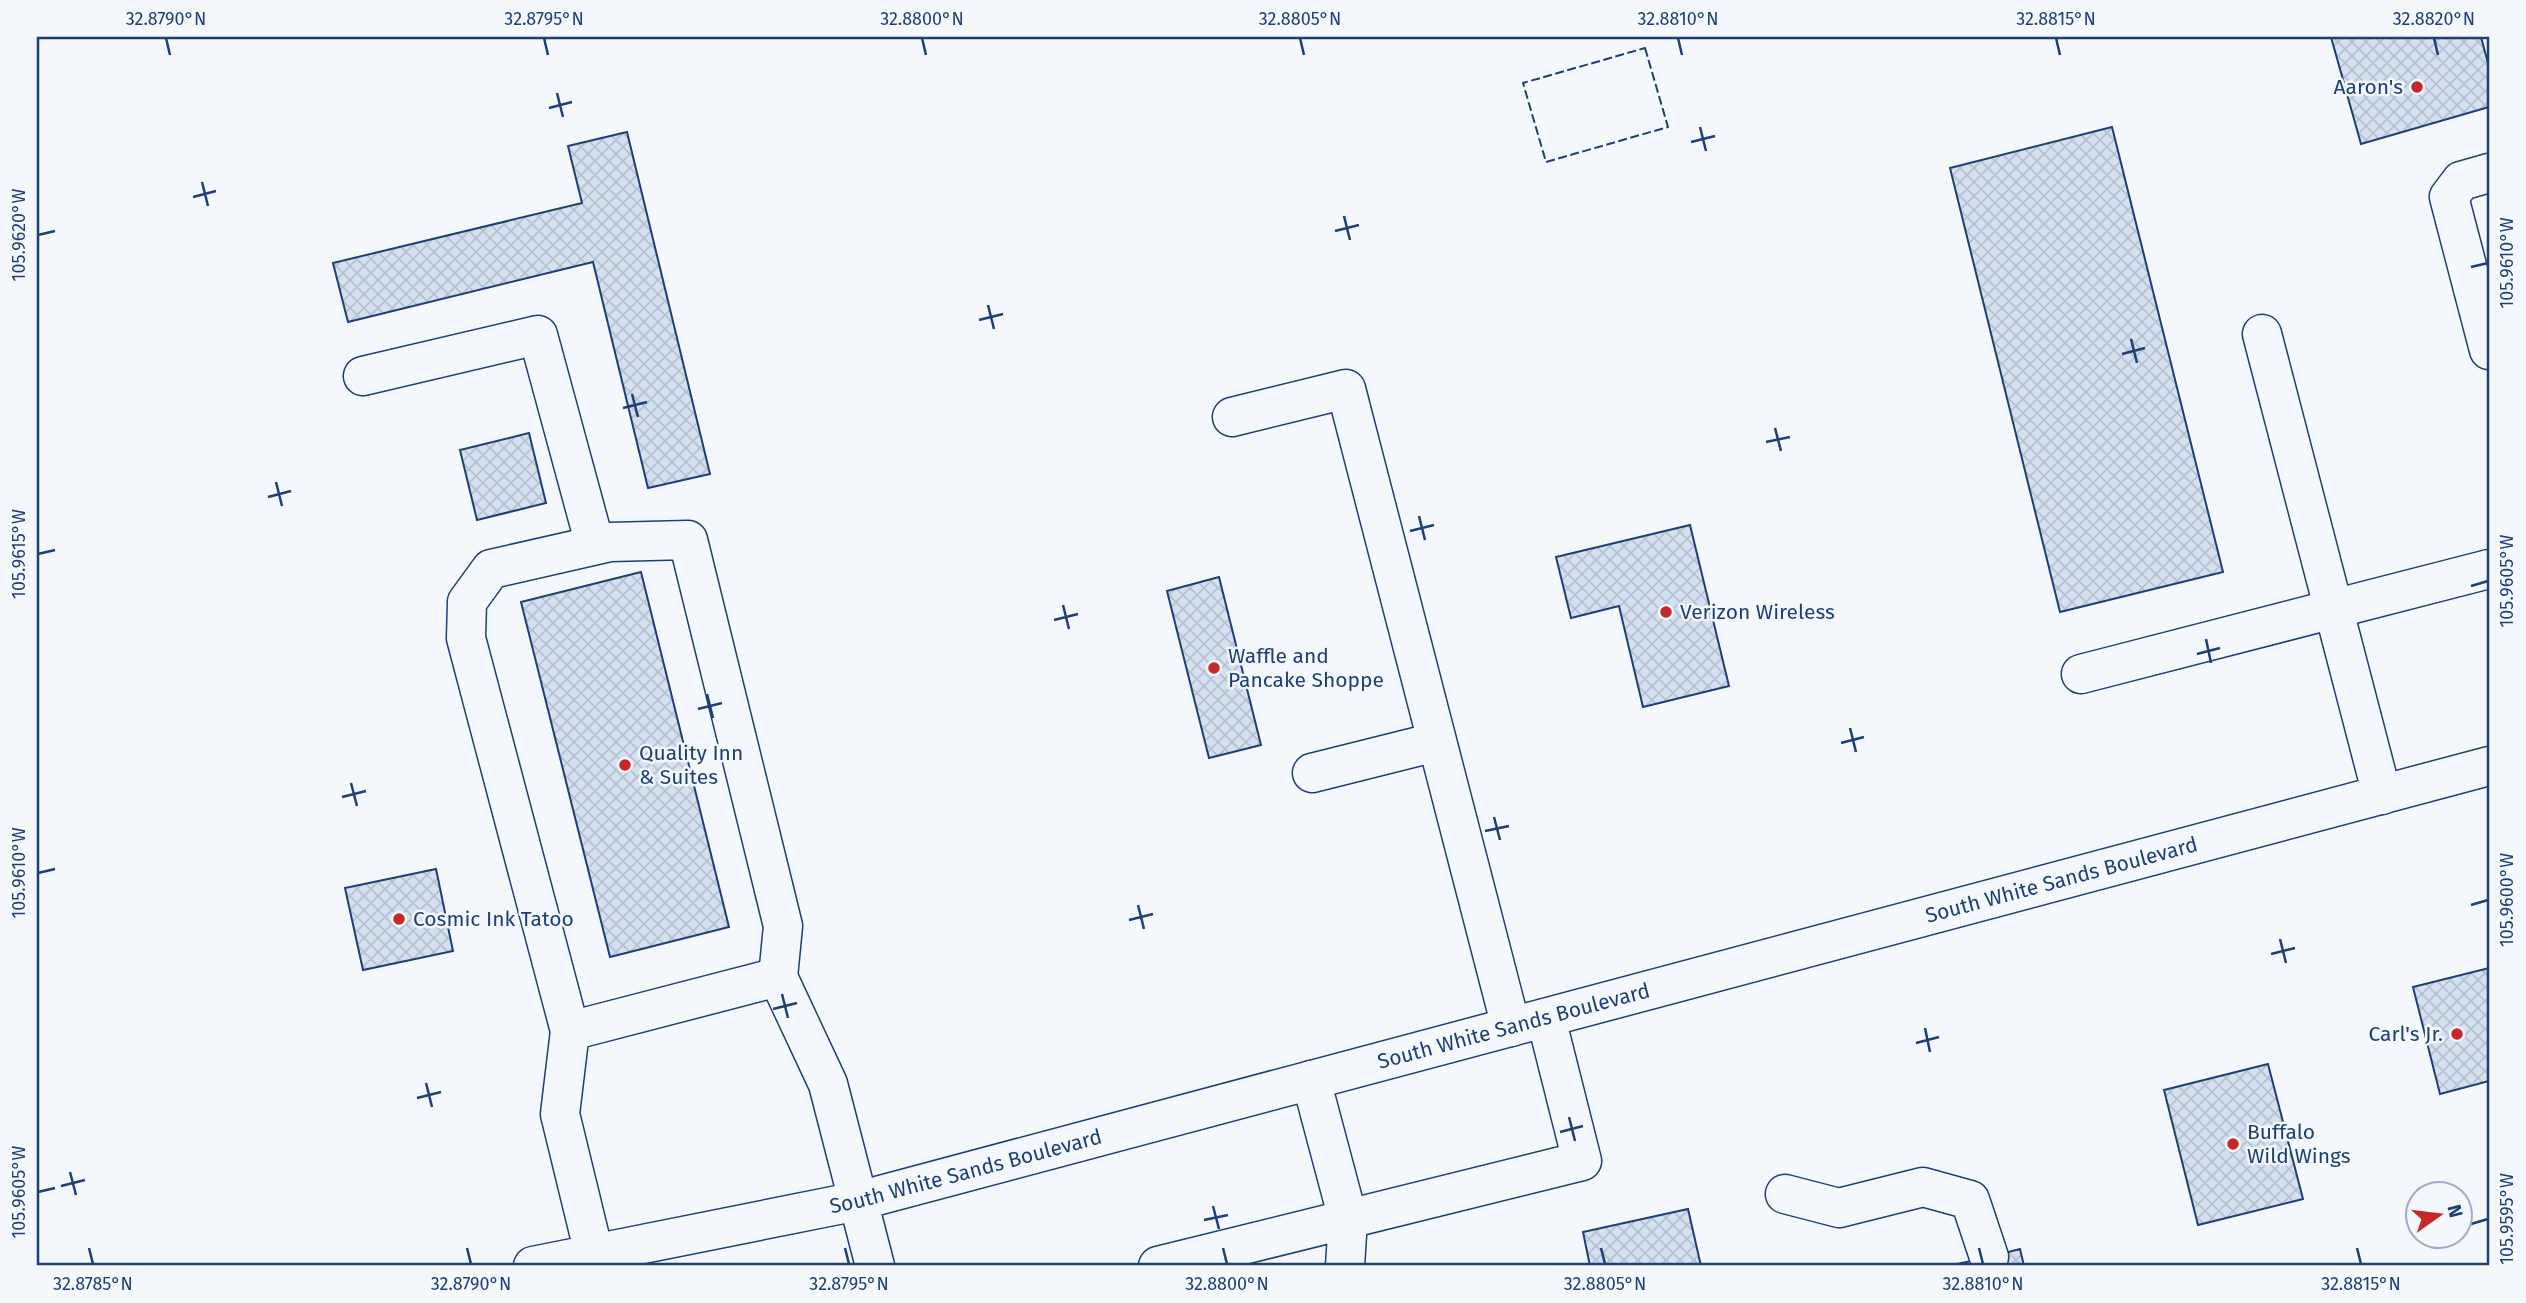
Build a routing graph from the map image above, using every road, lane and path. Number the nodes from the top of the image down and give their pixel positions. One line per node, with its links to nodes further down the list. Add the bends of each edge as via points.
1 (2489, 173): 3 (main road, via 2461,181 2449,197)
2 (2262, 334): 8 (main road)
3 (2489, 350)
4 (363, 376): 6 (main road, via 538,335)
5 (1232, 417): 10 (main road, via 1346,389)
6 (594, 545): 14 (main road, via 688,540 783,926); 16 (main road, via 491,569 467,602 466,638)
7 (2489, 569): 8 (main road)
8 (2335, 609): 9 (main road); 13 (main road)
9 (2081, 674)
10 (1436, 742): 12 (main road); 15 (main road)
11 (2489, 766): 13 (main road, South White Sands Boulevard)
12 (1312, 772)
13 (2382, 795): 15 (main road, South White Sands Boulevard)
14 (778, 977): 16 (main road); 19 (main road, via 828,1084)
15 (1528, 1023): 17 (main road, South White Sands Boulevard); 20 (main road, via 1582,1161)
16 (570, 1031): 22 (main road, via 560,1114)
17 (1311, 1080): 19 (main road, South White Sands Boulevard); 20 (main road)
18 (1785, 1194): 21 (main road, via 1839,1208 1923,1187 1970,1200)
19 (858, 1201): 22 (main road, South White Sands Boulevard); 24 (main road)
20 (1348, 1219): 25 (main road); 26 (main road)
21 (1989, 1257)
22 (595, 1260): 23 (main road, South White Sands Boulevard)
23 (533, 1266)
24 (875, 1266)
25 (1158, 1266)
26 (1345, 1266)

